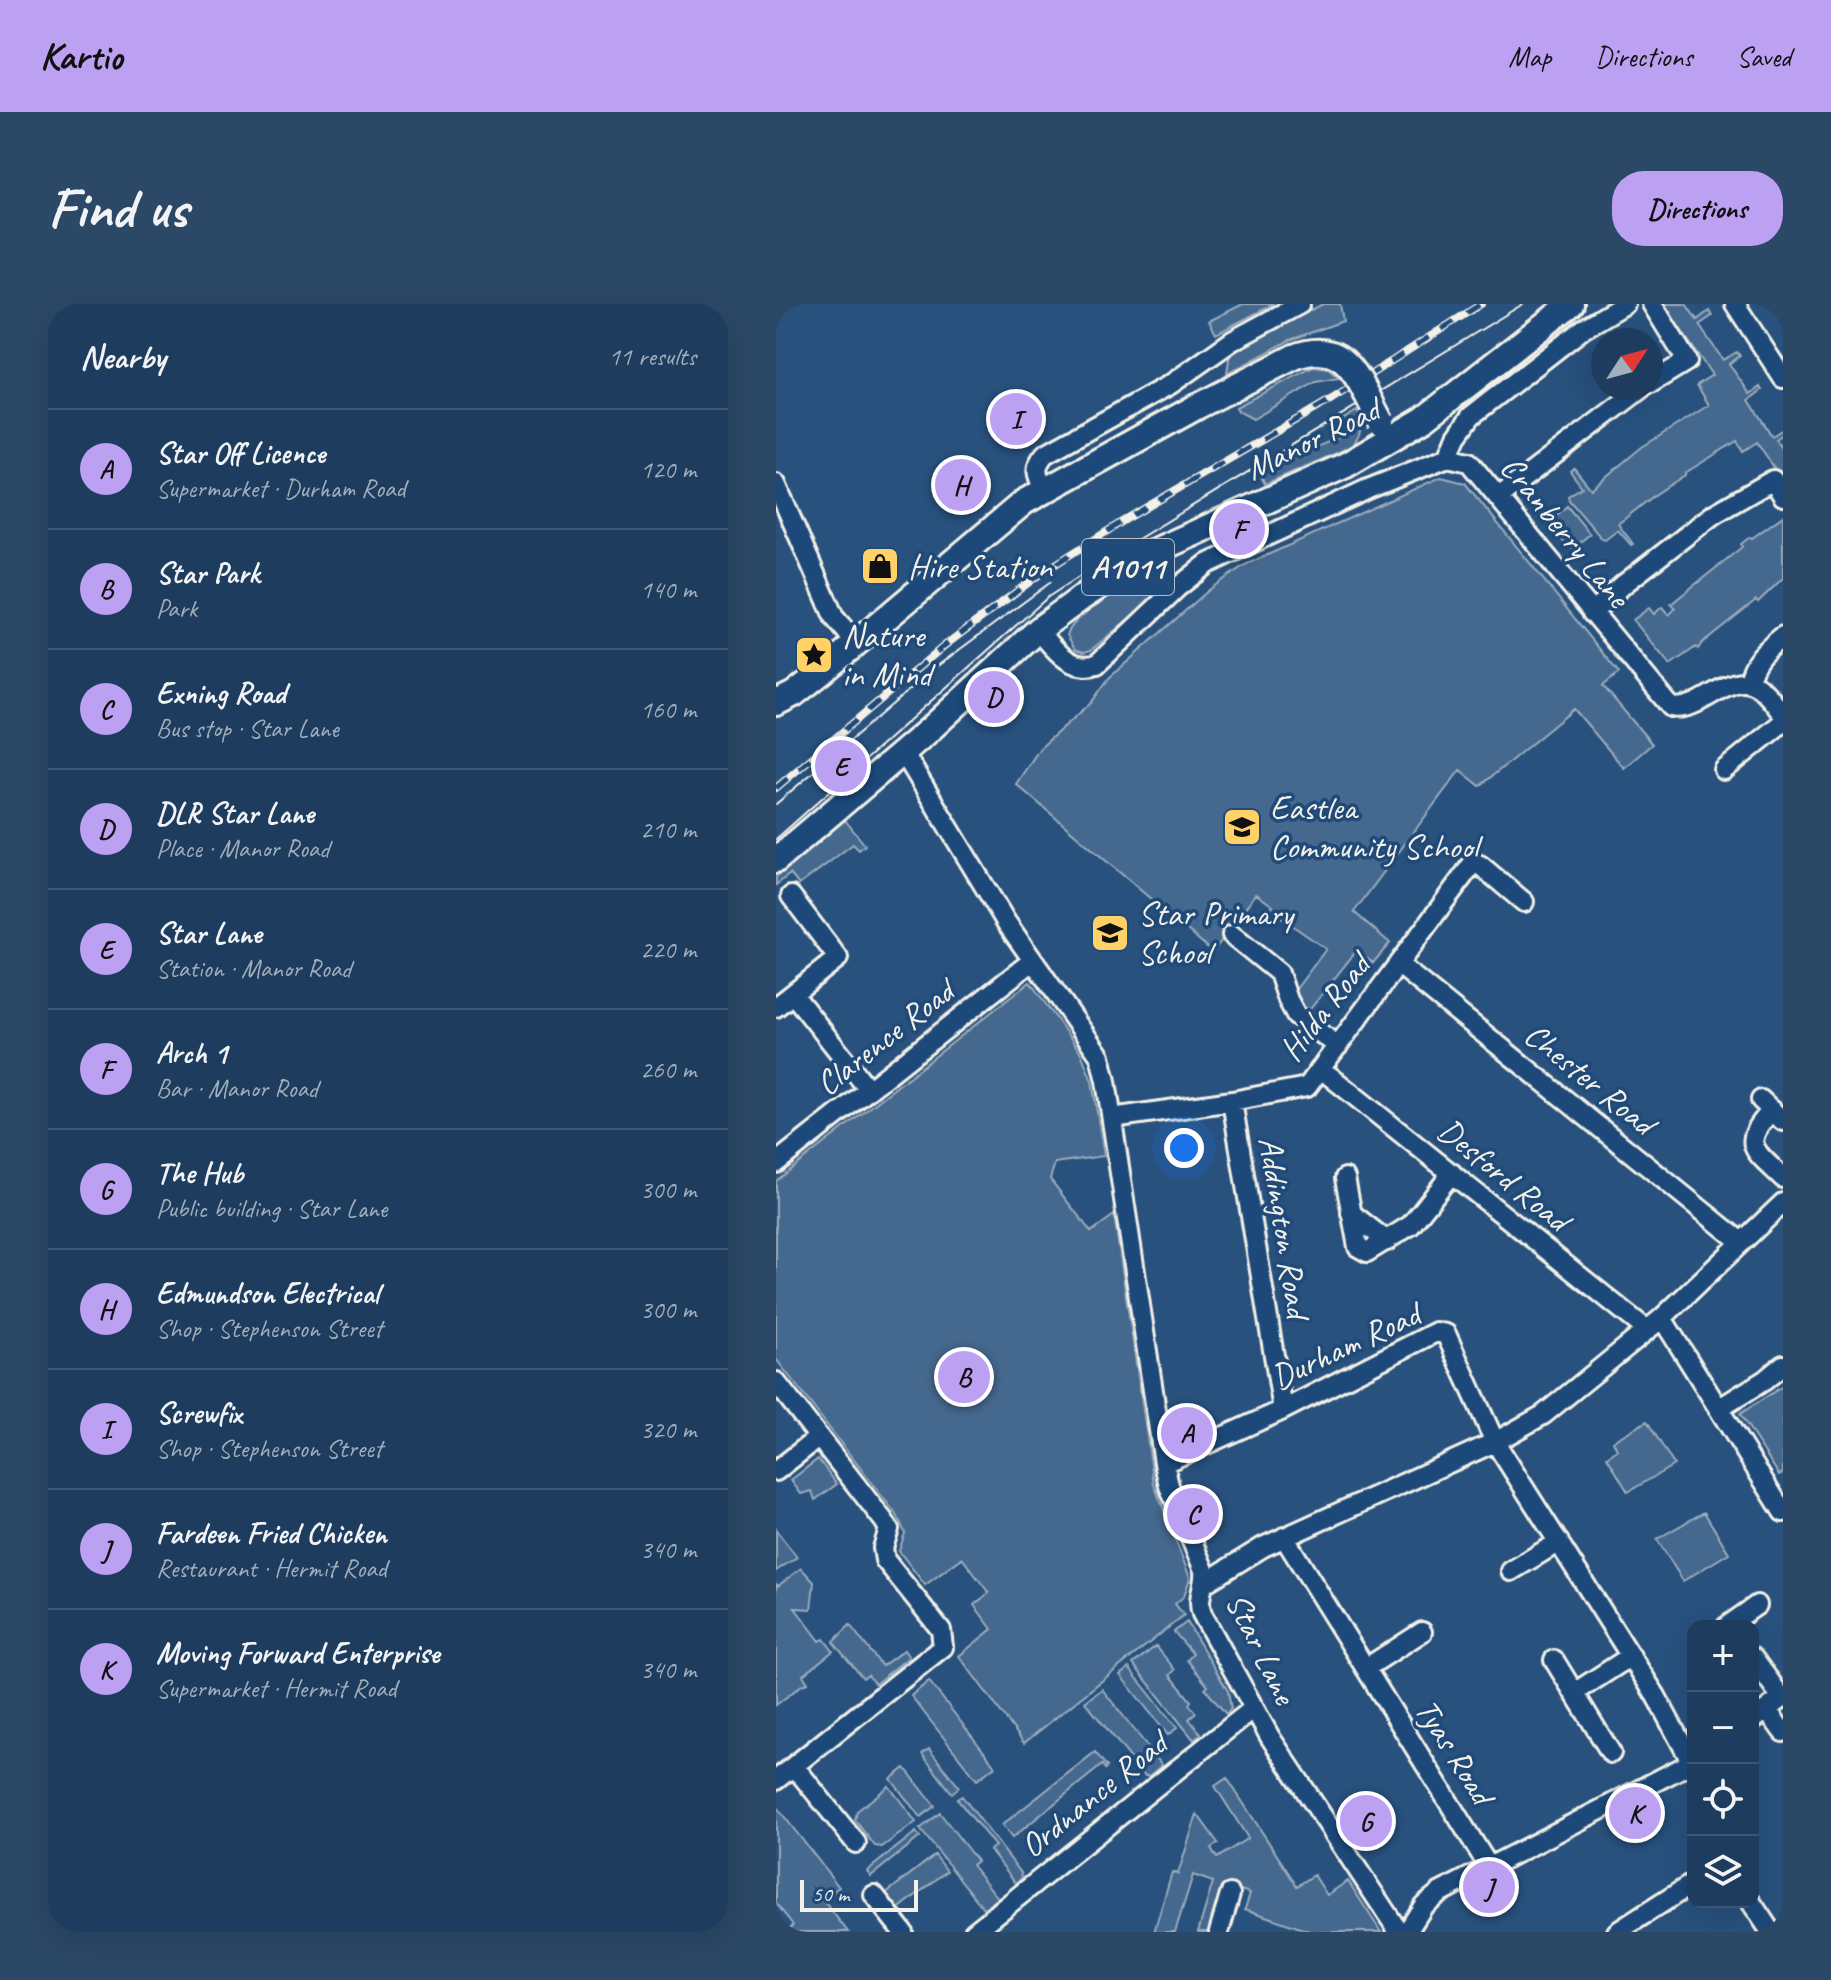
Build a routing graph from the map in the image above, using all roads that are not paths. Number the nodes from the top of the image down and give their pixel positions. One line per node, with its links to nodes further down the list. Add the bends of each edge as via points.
1 (1300, 304): 12 (street, via 1045,454 1036,473)
2 (1571, 304): 9 (main road, Manor Road / A1011, via 1443,405)
3 (1625, 304): 10 (street, via 1583,329 1471,416)
4 (1652, 304): 6 (street, via 1687,361)
5 (1735, 304): 7 (street)
6 (1663, 376)
7 (1783, 378)
8 (1626, 400): 14 (street)
9 (1386, 431): 12 (main road, bridge, via 1348,365 1336,354 1318,350 1294,357); 16 (main road, Manor Road / A1011, via 1326,474 1155,551)
10 (1448, 457): 14 (street, Cranberry Lane, via 1469,462); 16 (street, Cranberry Lane, via 1207,564 1097,664 1075,665)
11 (776, 484): 18 (street, via 834,617)
12 (1044, 490): 18 (main road, via 1013,510)
13 (1783, 496): 15 (street, via 1773,480 1714,514)
14 (1499, 497): 15 (street, Cranberry Lane)
15 (1592, 613): 19 (street, Cranberry Lane, via 1671,707 1682,709 1732,683)
16 (1038, 630): 23 (main road, Manor Road / A1011)
17 (1783, 636): 19 (street, via 1761,654)
18 (856, 643): 20 (main road)
19 (1749, 682): 21 (street)
20 (776, 703)
21 (1783, 714)
22 (1783, 722): 24 (street)
23 (903, 752): 25 (main road, Manor Road / A1011); 29 (street, Star Lane)
24 (1724, 770)
25 (776, 860)
26 (791, 896): 31 (street, via 838,958)
27 (1524, 902): 30 (street, Hilda Road, via 1473,863)
28 (1232, 935): 33 (street, via 1279,973 1296,1015)
29 (1032, 961): 35 (street, Clarence Road); 38 (street, Star Lane, via 1100,1056)
30 (1398, 964): 33 (street, Hilda Road); 44 (street, Chester Road)
31 (793, 994): 32 (street); 35 (street)
32 (776, 1007)
33 (1338, 1046): 34 (street, Hilda Road)
34 (1321, 1069): 36 (street, Hilda Road, via 1307,1087); 40 (street, Desford Road)
35 (869, 1090): 39 (street, Clarence Road)
36 (1232, 1101): 38 (street, Hilda Road); 50 (street, Addington Road)
37 (1772, 1110): 42 (street, via 1752,1138 1760,1155)
38 (1112, 1118): 53 (street, Star Lane)
39 (776, 1163)
40 (1452, 1173): 41 (street, via 1411,1225 1367,1252 1360,1250); 46 (street, Desford Road)
41 (1345, 1178)
42 (1783, 1178)
43 (1783, 1203): 44 (street)
44 (1741, 1242): 45 (street)
45 (1662, 1318): 46 (street); 49 (street)
46 (1647, 1330): 52 (street, via 1560,1402)
47 (1783, 1365): 49 (street)
48 (776, 1382): 51 (street)
49 (1720, 1408): 55 (street)
50 (1283, 1410): 52 (street, Durham Road, via 1441,1331); 53 (street, Durham Road)
51 (819, 1437): 54 (street); 75 (street, via 889,1529 885,1560 941,1630 944,1642)
52 (1495, 1442): 56 (street); 57 (street)
53 (1164, 1463): 59 (street, Star Lane, via 1202,1563)
54 (776, 1471)
55 (1783, 1512)
56 (1284, 1537): 59 (street); 66 (street, Tyas Road)
57 (1559, 1542): 58 (street); 63 (street)
58 (1511, 1571)
59 (1203, 1584): 69 (street, Star Lane, via 1198,1603 1202,1614)
60 (1757, 1605): 61 (street)
61 (1738, 1620)
62 (1422, 1632): 66 (street)
63 (1631, 1656): 67 (street); 72 (street)
64 (1554, 1660): 67 (street)
65 (1759, 1666): 68 (street)
66 (1366, 1668): 78 (street, Tyas Road)
67 (1574, 1693): 73 (street)
68 (1782, 1698): 70 (street)
69 (1254, 1708): 85 (street, Ordnance Road); 87 (street, Star Lane)
70 (1760, 1715): 71 (street)
71 (1783, 1732)
72 (1687, 1752)
73 (1611, 1753)
74 (1689, 1764): 78 (street)
75 (794, 1766): 76 (street); 77 (street)
76 (776, 1780)
77 (856, 1843)
78 (1489, 1867): 88 (street, via 1432,1898)
79 (1687, 1888): 83 (street)
80 (1230, 1894): 86 (street)
81 (874, 1895): 84 (street)
82 (1755, 1908): 90 (street)
83 (1647, 1924): 89 (street)
84 (903, 1932)
85 (974, 1932)
86 (1219, 1932)
87 (1399, 1932)
88 (1407, 1932)
89 (1617, 1932)
90 (1771, 1932)

